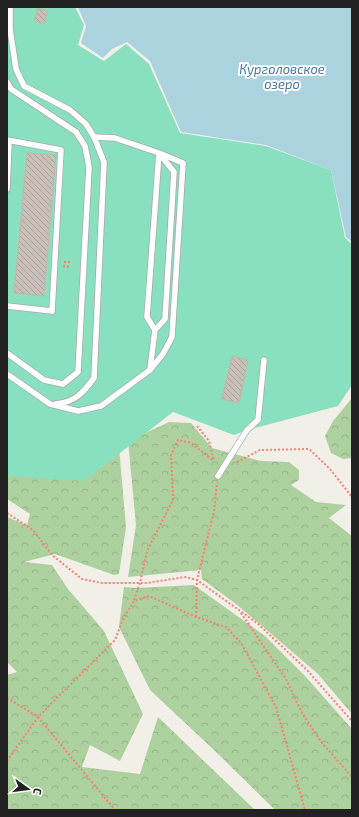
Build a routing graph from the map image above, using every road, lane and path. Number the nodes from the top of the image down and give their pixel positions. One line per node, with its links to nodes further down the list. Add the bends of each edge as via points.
1 (10, 7): 3 (lane, via 10,29 16,69 24,86 70,110 86,124)
2 (7, 82): 9 (lane, via 11,90 76,132 85,146 89,167 78,372 63,384 44,380)
3 (94, 137): 5 (lane, via 115,138); 13 (lane, via 104,162 94,378 82,394 68,403)
4 (8, 140): 6 (lane); 7 (lane, via 61,150 52,311)
5 (159, 153): 8 (lane, via 148,317); 8 (lane, via 174,172 165,319); 11 (lane, via 183,163 172,337)
6 (7, 189)
7 (7, 306)
8 (155, 330): 11 (lane)
9 (7, 353)
10 (264, 360): 15 (lane, via 258,420 247,430)
11 (150, 370): 13 (lane, via 101,406 78,411)
12 (7, 374): 13 (lane)
13 (50, 404)
14 (197, 426): 20 (path, via 209,441 214,461 191,443 178,440 171,455 173,500 146,551)
15 (222, 470): 16 (lane); 17 (path, via 260,450 309,449 330,469)
16 (218, 476): 19 (path, via 214,511)
17 (352, 497)
18 (7, 513): 20 (path, via 33,530 52,555 82,579 102,584)
19 (197, 580): 20 (path, via 186,577); 22 (path); 23 (path)
20 (140, 583): 21 (path)
21 (134, 601): 23 (path, via 149,596); 25 (path, via 123,618 115,640)
22 (240, 611): 26 (path, via 257,623 306,668); 28 (path, via 286,679 302,713 322,743)
23 (196, 617): 30 (path, via 226,627 241,644 276,707)
24 (7, 698): 25 (path)
25 (38, 717): 27 (path); 29 (path)
26 (352, 721)
27 (7, 761)
28 (352, 777)
29 (115, 810)
30 (305, 810)

